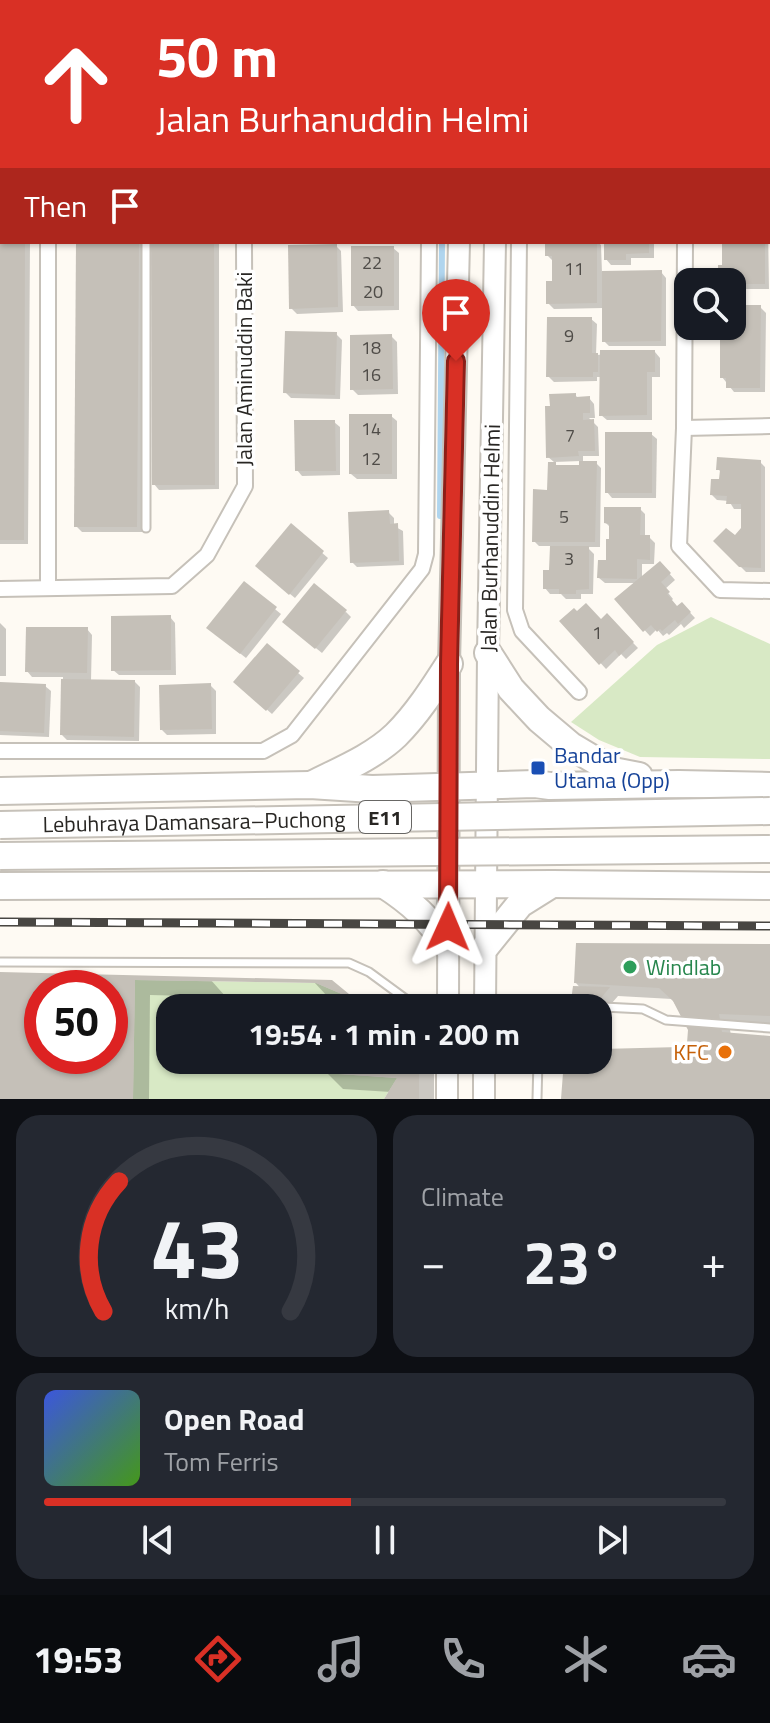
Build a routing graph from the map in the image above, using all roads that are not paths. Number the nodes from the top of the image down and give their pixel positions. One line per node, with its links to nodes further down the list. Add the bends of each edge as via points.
1 (48, 244): 12 (street)
2 (146, 244): 11 (lane)
3 (244, 244): 12 (street, Jalan Aminuddin Baki, via 245,486 207,555 172,586)
4 (429, 244): 18 (street, via 428,510 422,569 292,735 263,751)
5 (459, 244): 16 (main road, Jalan Burhanuddin Helmi)
6 (495, 244): 15 (main road, Jalan Burhanuddin Helmi)
7 (519, 244): 17 (street, Jalan Burhanuddin Helmi, via 515,610 522,631)
8 (685, 244): 10 (street)
9 (770, 426): 10 (street)
10 (684, 428): 14 (street, via 679,546 720,590)
11 (146, 528)
12 (48, 588): 13 (street, Jalan Aminuddin Baki)
13 (0, 589)
14 (770, 591)
15 (488, 653): 19 (highway, via 511,689 571,746 613,771); 24 (main road, Jalan Burhanuddin Helmi)
16 (449, 664): 20 (highway, via 394,737 362,760); 23 (main road, Jalan Burhanuddin Helmi)
17 (579, 692)
18 (0, 751)
19 (679, 784): 21 (highway); 22 (highway)
20 (310, 785): 25 (highway); 26 (highway)
21 (550, 786): 24 (highway); 36 (highway, via 529,805 526,827 535,862 545,873 679,879)
22 (770, 786)
23 (448, 787): 24 (highway); 25 (highway); 32 (main road, Jalan Burhanuddin Helmi)
24 (487, 787): 33 (main road, Jalan Burhanuddin Helmi)
25 (372, 789): 31 (highway, via 395,797 407,829 403,846)
26 (0, 791)
27 (770, 811): 28 (highway, Lebuhraya Damansara–Puchong / E11, bridge)
28 (0, 825)
29 (770, 849): 30 (highway, Lebuhraya Damansara–Puchong / E11, bridge)
30 (0, 856)
31 (377, 884): 32 (highway); 35 (highway); 39 (highway, via 414,904)
32 (448, 884): 33 (highway); 39 (main road, Jalan Burhanuddin Helmi)
33 (486, 884): 34 (highway); 38 (main road, Jalan Burhanuddin Helmi)
34 (552, 884): 36 (highway); 38 (highway, via 520,904)
35 (0, 886)
36 (694, 886): 37 (highway)
37 (770, 886)
38 (486, 946): 43 (main road, Jalan Burhanuddin Helmi)
39 (448, 947): 42 (main road, Jalan Burhanuddin Helmi)
40 (0, 962): 41 (lane, via 349,963)
41 (399, 994)
42 (448, 994)
43 (485, 994)
44 (612, 1007): 45 (lane, via 643,1009 666,1020)
45 (770, 1028)
46 (447, 1074): 49 (main road)
47 (484, 1074): 50 (main road)
48 (538, 1074): 51 (lane)
49 (447, 1099)
50 (484, 1099)
51 (537, 1099)

